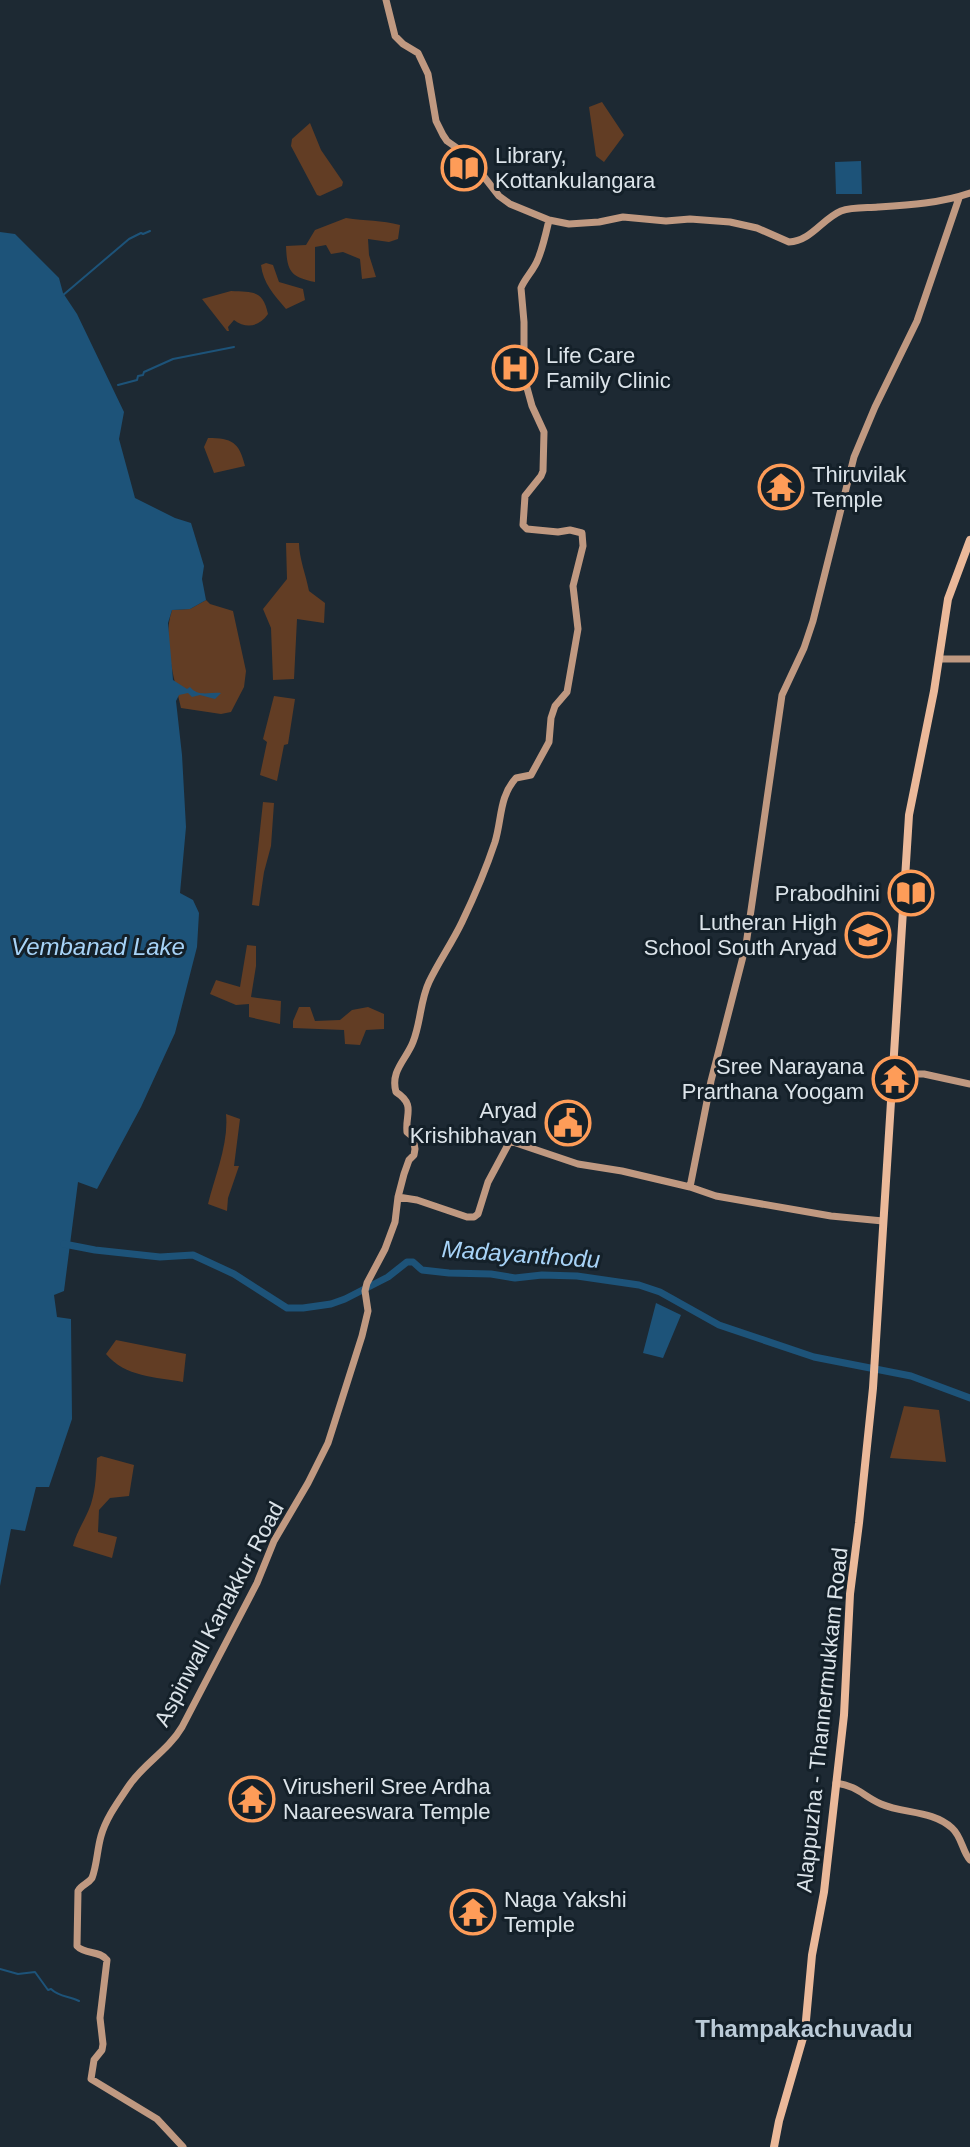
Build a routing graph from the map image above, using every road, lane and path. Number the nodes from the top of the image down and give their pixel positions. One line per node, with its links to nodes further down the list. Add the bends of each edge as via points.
1 (386, 0): 4 (main road, via 395,36 418,53 428,74 436,121 447,141 467,155 503,201)
2 (970, 193): 3 (main road)
3 (959, 198): 4 (main road, via 843,211 795,242 714,220 623,217 580,225); 10 (main road, via 917,321 854,457 813,621 782,695 746,945)
4 (549, 220): 11 (main road, via 538,259 521,288 524,377 544,435 543,471 525,496 523,525 582,533 573,586 578,629 567,692 551,718 549,742 531,775 516,778 506,792 495,841 462,922 429,982 413,1044 398,1068 394,1085 409,1108 407,1132 415,1149)
5 (970, 540): 6 (main road, via 948,599)
6 (940, 659): 7 (main road); 8 (main road, via 909,815)
7 (970, 659)
8 (892, 1074): 9 (main road, via 924,1074); 12 (main road)
9 (970, 1084)
10 (690, 1187): 11 (main road, via 578,1164 510,1141 474,1217); 12 (main road, via 758,1205)
11 (398, 1197): 15 (main road, Aspinwall Kanakkur Road, via 395,1222 366,1287 362,1336 328,1443 182,1727 128,1786 102,1833 92,1878 78,1891 77,1946 107,1960 100,2018 103,2044 91,2079 157,2119)
12 (883, 1221): 13 (main road, Alappuzha - Thannermukkam Road)
13 (836, 1783): 14 (main road, via 952,1828); 16 (main road, Alappuzha - Thannermukkam Road, via 805,2031)
14 (970, 1860)
15 (183, 2147)
16 (774, 2147)

